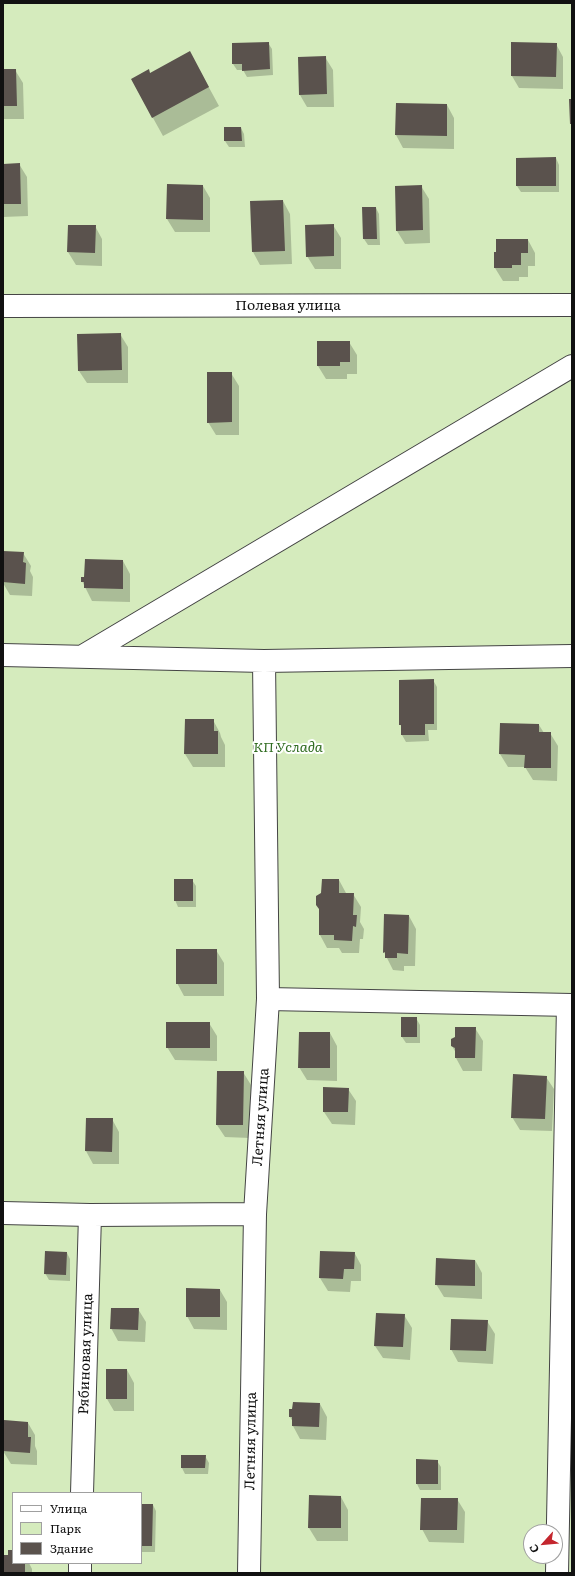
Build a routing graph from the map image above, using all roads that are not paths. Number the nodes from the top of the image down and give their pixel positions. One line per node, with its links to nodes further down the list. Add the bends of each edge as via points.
1 (572, 305): 2 (street, Полевая улица)
2 (3, 306)
3 (572, 366): 5 (street)
4 (3, 655): 5 (street)
5 (84, 656): 7 (street)
6 (572, 656): 7 (street)
7 (264, 661): 8 (street, Летняя улица)
8 (268, 999): 9 (street); 11 (street, Летняя улица)
9 (570, 1005): 15 (street)
10 (3, 1213): 12 (street)
11 (255, 1214): 12 (street); 14 (street, Летняя улица)
12 (90, 1215): 13 (street, Рябиновая улица)
13 (82, 1492)
14 (249, 1573)
15 (557, 1573)

